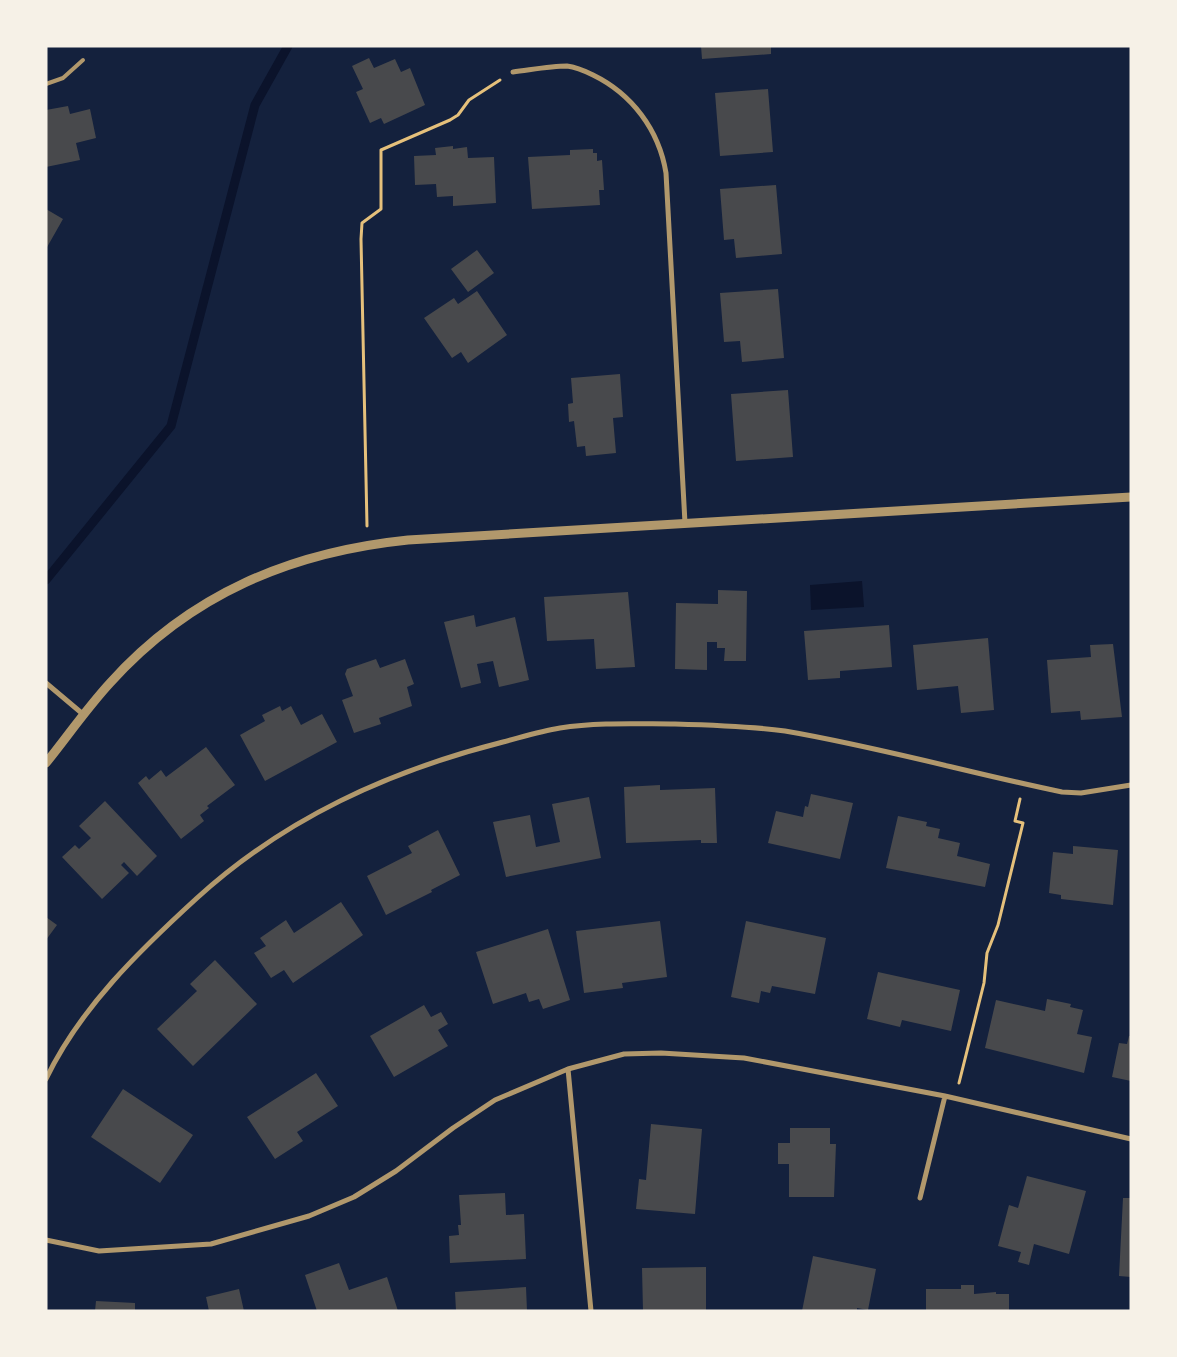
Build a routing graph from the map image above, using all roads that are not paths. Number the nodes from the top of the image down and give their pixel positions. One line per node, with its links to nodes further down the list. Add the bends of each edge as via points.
1 (82, 60): 3 (lane, via 63,78)
2 (513, 72): 5 (street, via 568,66 606,81 643,116 662,152 666,173)
3 (46, 84)
4 (1131, 497): 5 (street)
5 (686, 524): 7 (street, via 369,544 271,570 217,596 177,623 143,651)
6 (46, 683): 7 (street)
7 (84, 715): 8 (street)
8 (46, 763)
9 (1131, 785): 11 (street, via 1081,793 1023,784 923,759 783,731 718,726 634,723 560,728 454,754 386,779 331,805 277,835 219,879 164,928 91,1005)
10 (568, 1069): 12 (street, via 624,1054 744,1058); 15 (street, via 495,1100 396,1171 354,1197 309,1216 201,1245 100,1251); 16 (street)
11 (46, 1079)
12 (945, 1096): 13 (street); 14 (street)
13 (1131, 1139)
14 (920, 1198)
15 (46, 1240)
16 (591, 1311)

